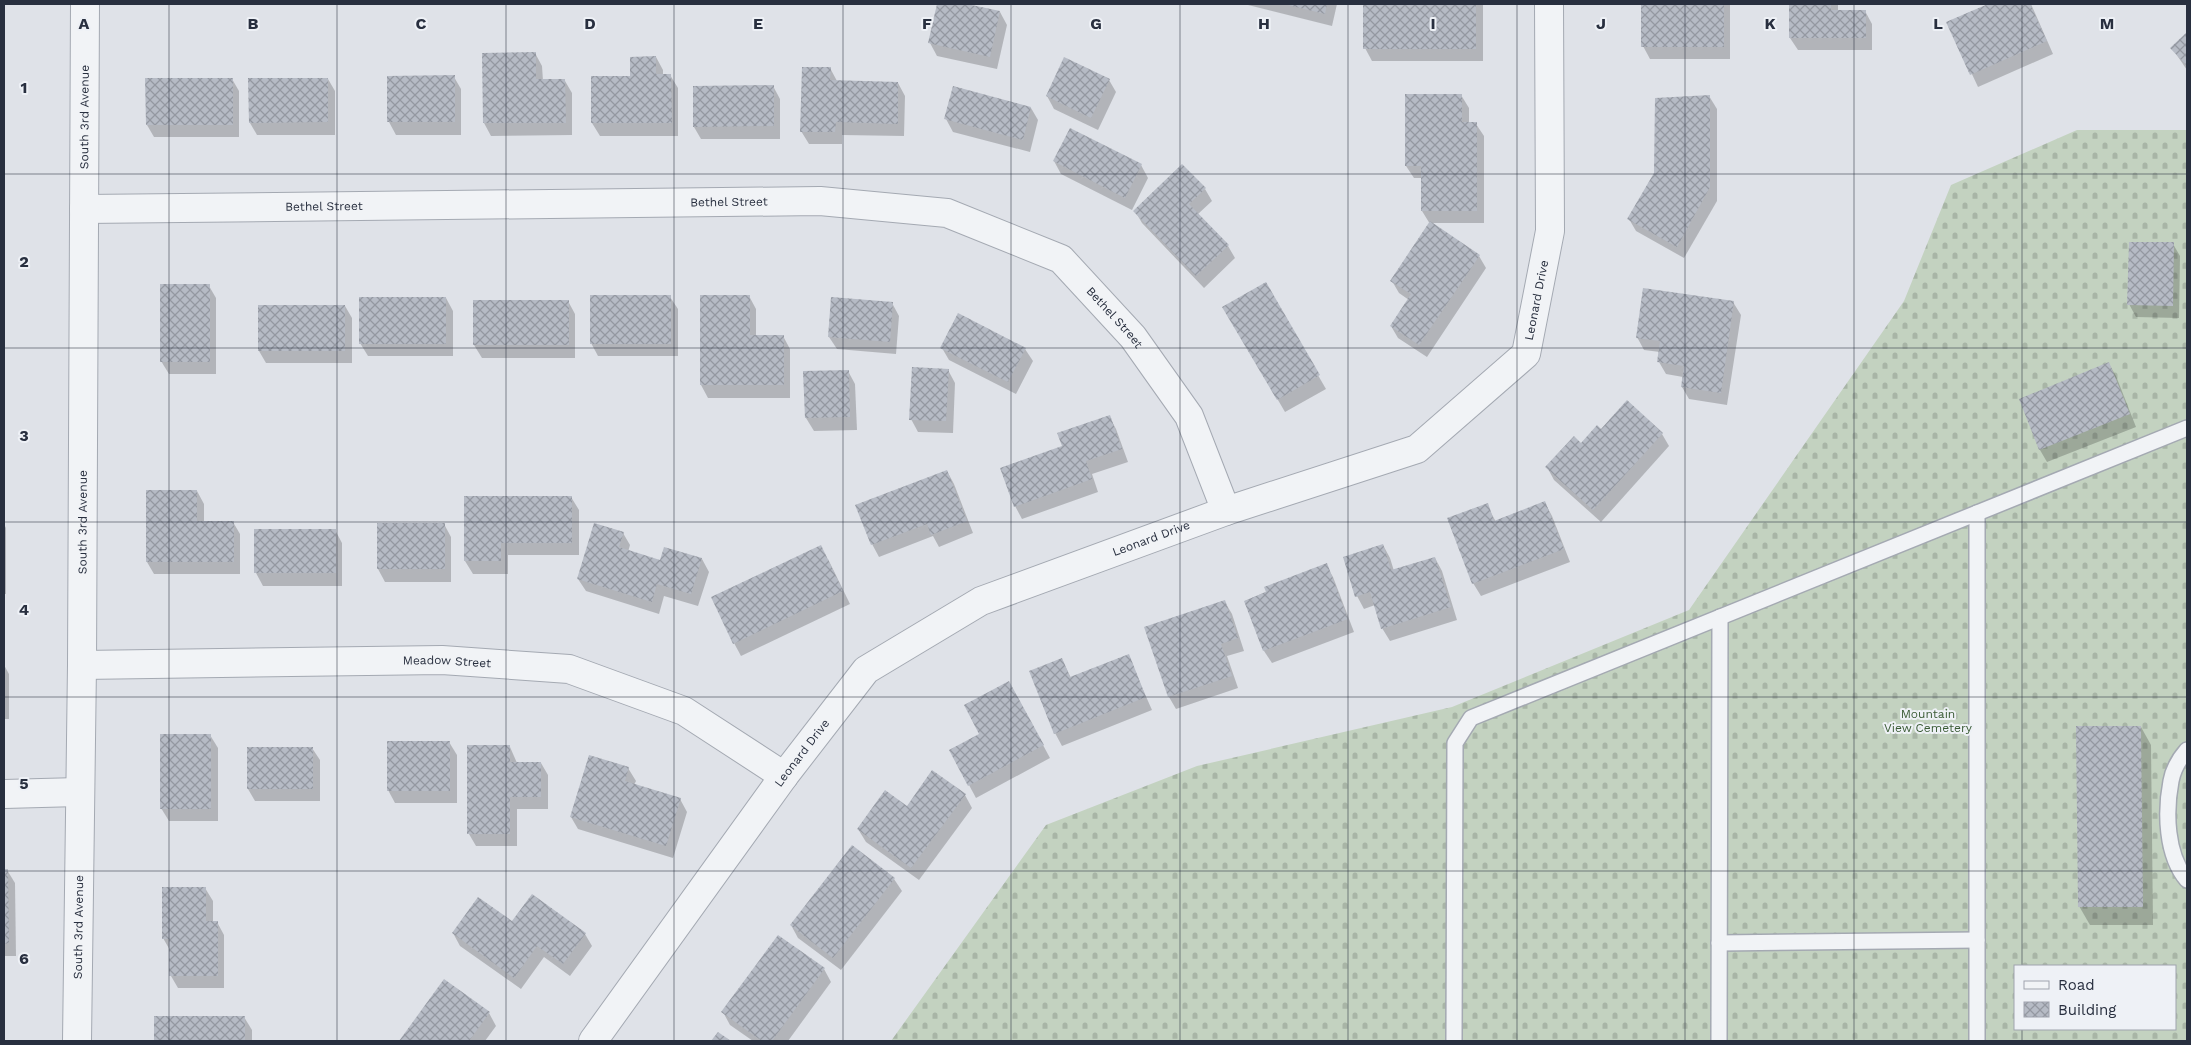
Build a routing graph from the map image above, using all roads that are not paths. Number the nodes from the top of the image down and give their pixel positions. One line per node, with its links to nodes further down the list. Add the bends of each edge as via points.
1 (85, 4): 3 (street, South 3rd Avenue)
2 (1549, 4): 5 (street, Leonard Drive, via 1550,232 1526,354 1417,449)
3 (84, 209): 5 (street, Bethel Street, via 820,201 947,214 1061,259 1133,336 1189,416); 8 (street, South 3rd Avenue)
4 (2187, 428): 6 (lane)
5 (1226, 511): 10 (street, Leonard Drive, via 980,601 866,670)
6 (1977, 513): 7 (lane); 14 (lane)
7 (1720, 617): 15 (lane); 18 (lane, via 1471,718 1455,743)
8 (82, 665): 10 (street, Meadow Street, via 442,660 568,669 684,711); 11 (street, South 3rd Avenue)
9 (2187, 750): 13 (lane, via 2171,779 2169,816 2171,852)
10 (784, 776): 17 (street, Leonard Drive)
11 (79, 792): 12 (street); 16 (street, South 3rd Avenue)
12 (4, 794)
13 (2187, 880)
14 (1977, 940): 15 (lane); 20 (lane)
15 (1719, 943): 19 (lane)
16 (77, 1041)
17 (593, 1041)
18 (1454, 1041)
19 (1719, 1041)
20 (1977, 1041)

